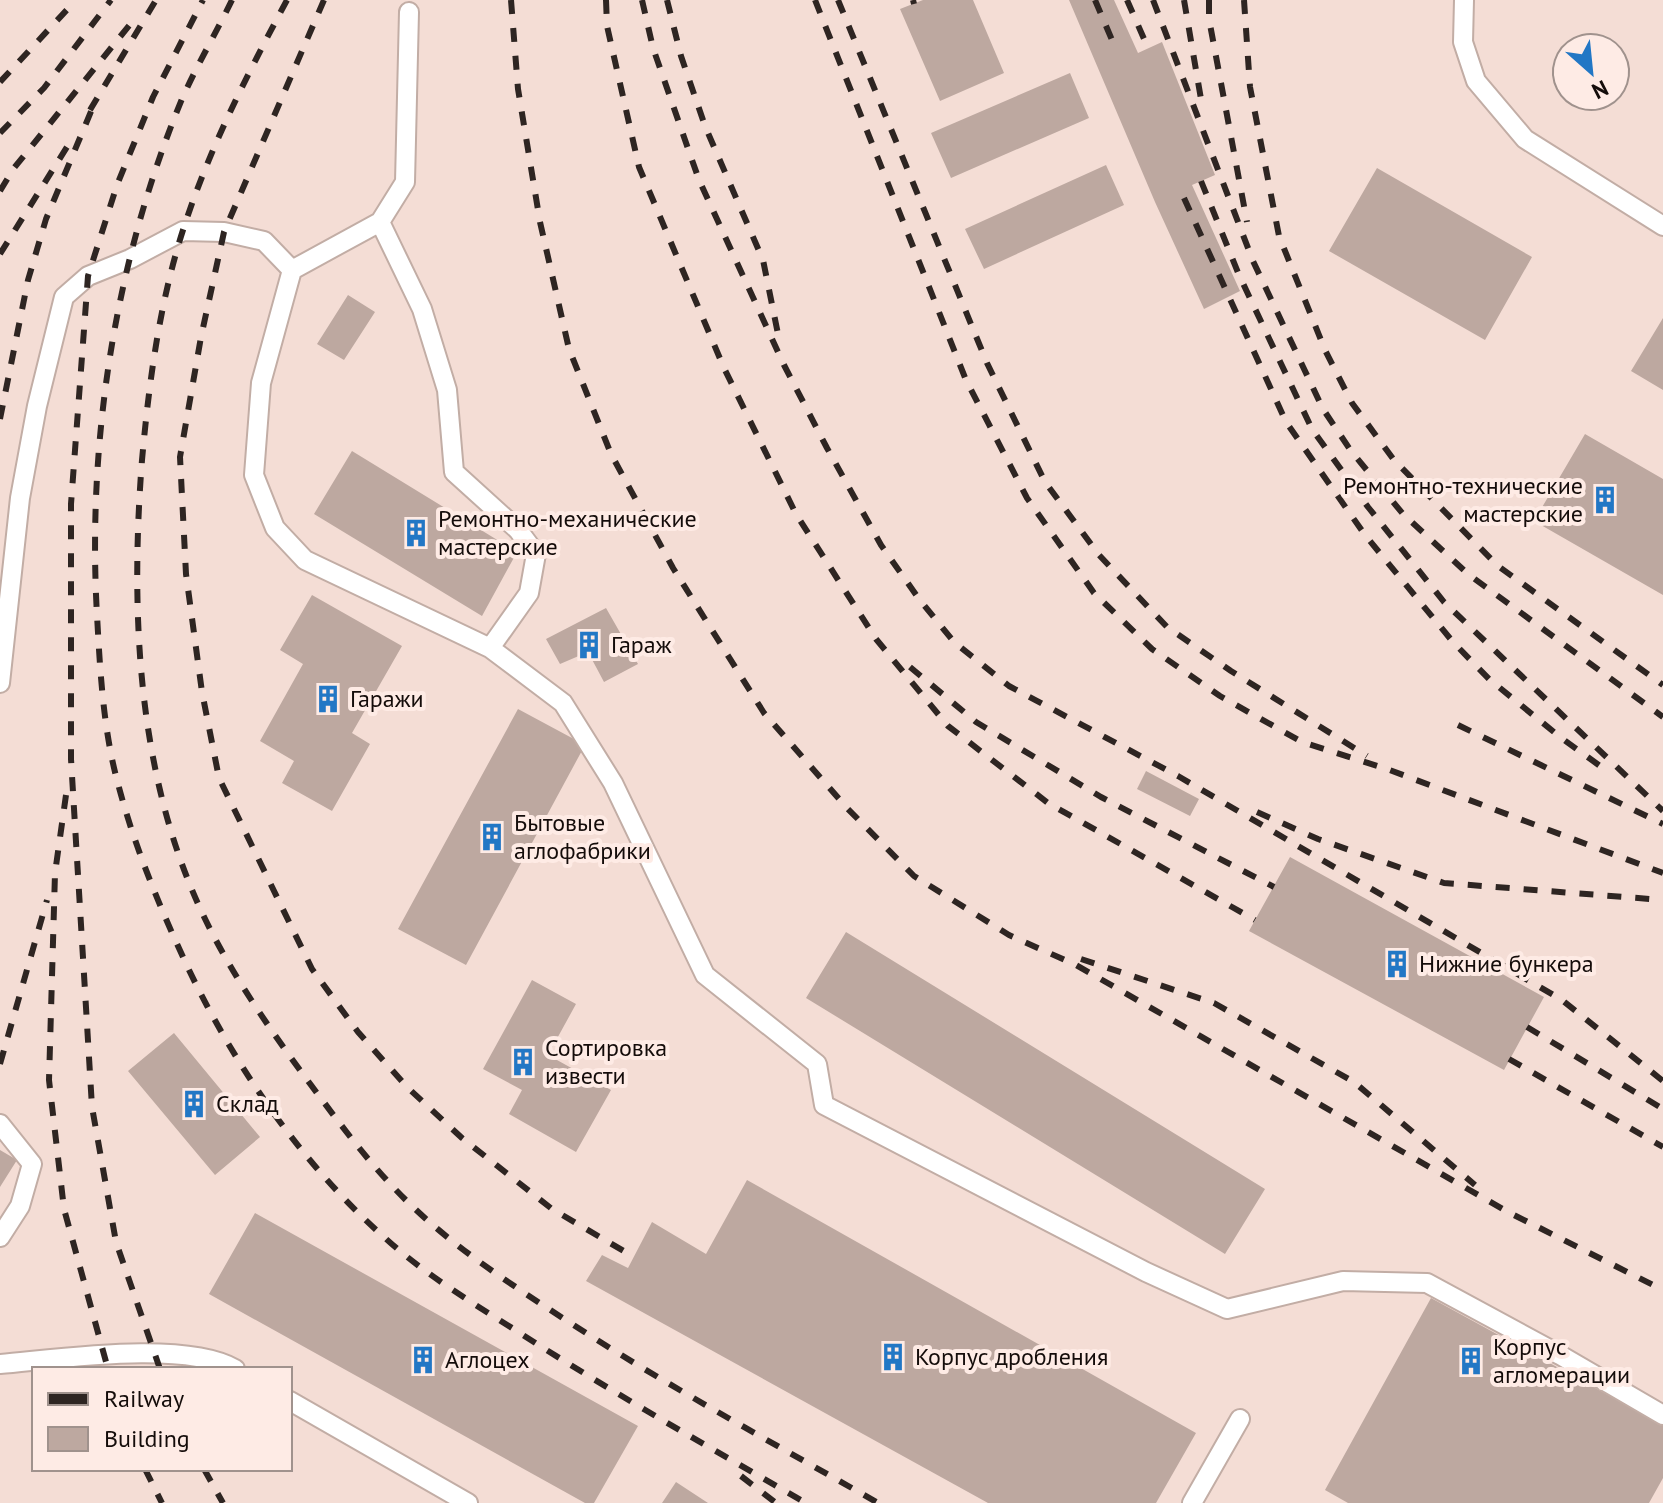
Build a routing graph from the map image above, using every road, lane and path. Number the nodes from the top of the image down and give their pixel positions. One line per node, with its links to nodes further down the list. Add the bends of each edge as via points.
1 (1464, 0): 4 (lane, via 1463,42 1476,81 1525,139)
2 (409, 12): 3 (lane, via 405,182)
3 (380, 222): 5 (lane); 6 (lane, via 422,309 447,390 454,472 518,530 536,554 529,593)
4 (1663, 226)
5 (292, 270): 6 (lane, via 261,383 254,475 275,528 305,560); 7 (lane, via 264,241 224,232 183,231 88,276 64,297 20,498)
6 (490, 648): 13 (lane, via 563,703 613,783 705,975 817,1064 824,1105 1227,1309 1343,1281 1427,1283)
7 (0, 683)
8 (0, 1124): 9 (lane, via 32,1164 20,1206)
9 (0, 1237)
10 (0, 1364): 11 (lane, via 153,1353 220,1360)
11 (232, 1367)
12 (292, 1402): 15 (lane)
13 (1663, 1415)
14 (1240, 1419): 16 (lane)
15 (468, 1503)
16 (1192, 1503)

